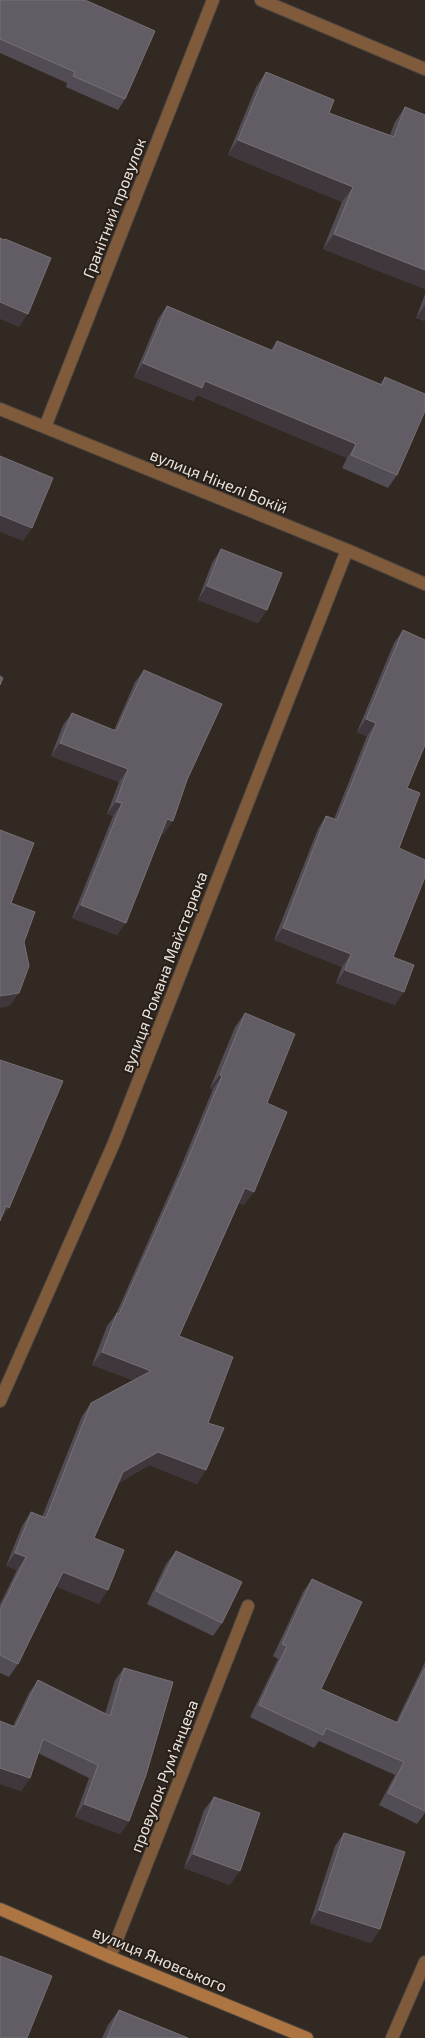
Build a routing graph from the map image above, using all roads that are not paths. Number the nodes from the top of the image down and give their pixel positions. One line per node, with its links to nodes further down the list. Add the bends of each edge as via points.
1 (212, 0): 5 (street, Гранітний провулок)
2 (261, 0): 3 (street)
3 (425, 69)
4 (0, 409): 5 (street, вулиця Нінелі Бокій)
5 (45, 428): 6 (street, вулиця Нінелі Бокій)
6 (347, 550): 7 (street, вулиця Нінелі Бокій); 8 (street, вулиця Романа Майстерюка, via 114,1143)
7 (425, 584)
8 (0, 1401)
9 (248, 1606): 11 (street, провулок Румʼянцева)
10 (0, 1909): 11 (main road, вулиця Яновського)
11 (110, 1957): 13 (main road, вулиця Яновського)
12 (425, 1962): 14 (street)
13 (307, 2038)
14 (392, 2038)

